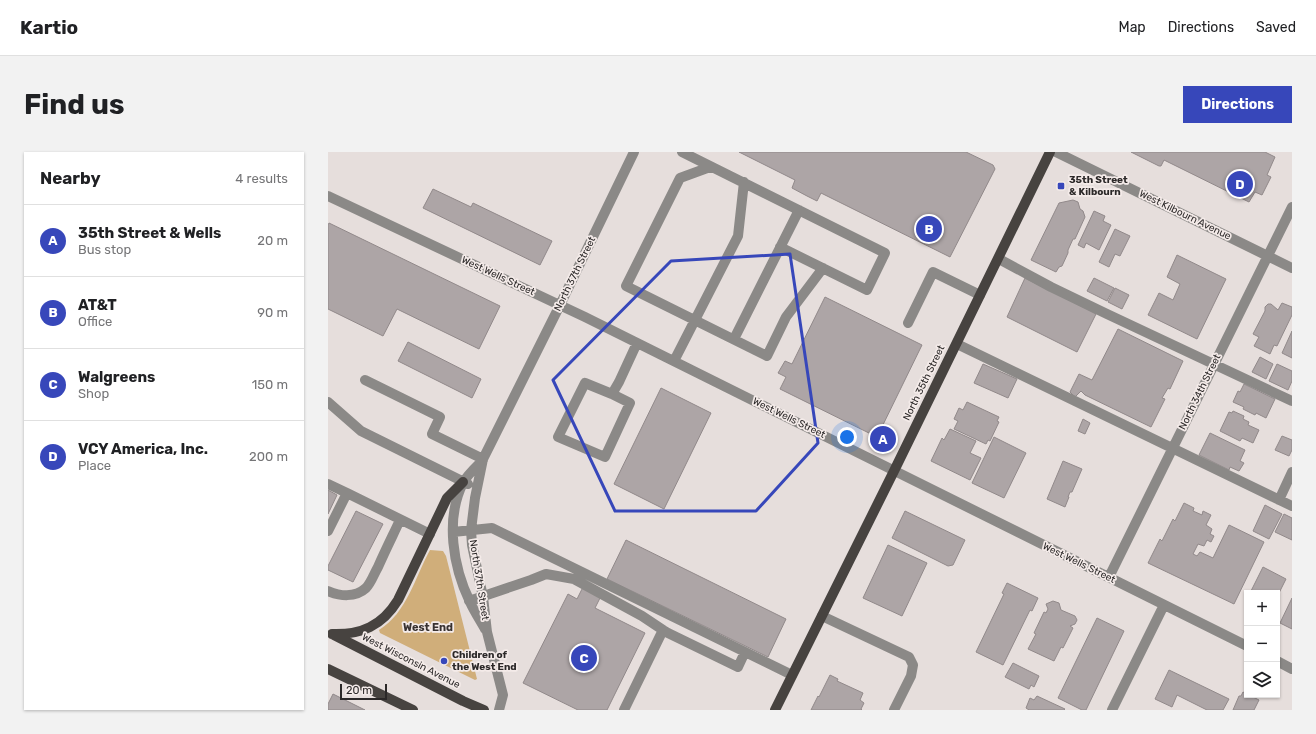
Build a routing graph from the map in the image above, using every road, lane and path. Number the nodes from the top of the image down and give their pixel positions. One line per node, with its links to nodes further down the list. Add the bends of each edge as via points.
1 (634, 152): 16 (street, North 37th Street)
2 (682, 152): 5 (street)
3 (1050, 152): 12 (main road, North 35th Street)
4 (1056, 152): 11 (street, West Kilbourn Avenue)
5 (710, 167): 6 (street); 17 (street, via 680,178 626,286)
6 (744, 182): 9 (street); 17 (street, via 738,236)
7 (328, 196): 16 (street, West Wells Street)
8 (1292, 207): 11 (street, North 34th Street)
9 (799, 210): 10 (street); 13 (street, via 886,253 867,290)
10 (780, 247): 13 (street); 19 (street)
11 (1268, 256): 14 (street, West Kilbourn Avenue); 23 (street, North 34th Street)
12 (999, 259): 15 (main road, North 35th Street); 23 (street, via 1058,291)
13 (823, 268): 19 (street, via 786,317 767,356)
14 (1292, 268)
15 (980, 296): 18 (street, via 933,272); 21 (main road, North 35th Street)
16 (560, 305): 20 (street, West Wells Street); 29 (street, North 37th Street)
17 (695, 320): 19 (street); 22 (street)
18 (908, 323)
19 (734, 339)
20 (637, 343): 22 (street, West Wells Street); 25 (street)
21 (957, 344): 28 (street); 30 (main road, North 35th Street)
22 (674, 361): 30 (street, West Wells Street)
23 (1214, 364): 26 (street); 28 (street, North 34th Street)
24 (365, 380): 29 (street, via 440,417 432,434)
25 (612, 394): 25 (street, via 585,382 558,437 605,458 630,403)
26 (1292, 401)
27 (328, 402): 32 (street, via 360,431)
28 (1172, 449): 36 (street); 43 (street, North 34th Street)
29 (483, 459): 32 (street, North 37th Street); 34 (street, North 37th Street)
30 (894, 471): 43 (street, West Wells Street); 48 (main road, North 35th Street)
31 (1292, 472): 36 (street)
32 (463, 482): 34 (street); 41 (street, North 37th Street, via 455,504); 42 (main road, via 447,498)
33 (328, 484): 35 (street)
34 (477, 488): 39 (street, North 37th Street)
35 (347, 493): 38 (street); 40 (street)
36 (1278, 500): 37 (street)
37 (1292, 506)
38 (400, 520): 42 (street); 44 (street, via 364,590 344,596)
39 (471, 530): 41 (street); 45 (street, North 37th Street); 53 (street, via 492,528)
40 (328, 531)
41 (453, 532): 46 (street, North 37th Street, via 461,580)
42 (430, 534): 51 (main road, via 390,612 380,621 360,631)
43 (1109, 577): 47 (street, West Wells Street)
44 (328, 591)
45 (483, 597): 46 (street); 49 (street, via 546,574 574,579); 50 (street, North 37th Street)
46 (470, 602): 50 (street, North 37th Street)
47 (1164, 605): 52 (street, West Wells Street); 64 (street)
48 (822, 616): 57 (main road, North 35th Street); 63 (street, via 909,657 914,665 911,676)
49 (663, 630): 53 (street, via 738,666); 61 (street)
50 (487, 632): 60 (street, via 504,695)
51 (330, 633): 59 (main road, West Wisconsin Avenue)
52 (1244, 645)
53 (745, 652): 57 (street)
54 (1279, 662): 55 (street)
55 (1292, 668)
56 (328, 669): 58 (main road)
57 (792, 675): 62 (main road, North 35th Street)
58 (413, 710)
59 (484, 710)
60 (499, 710)
61 (624, 710)
62 (775, 710)
63 (894, 710)
64 (1112, 710)

